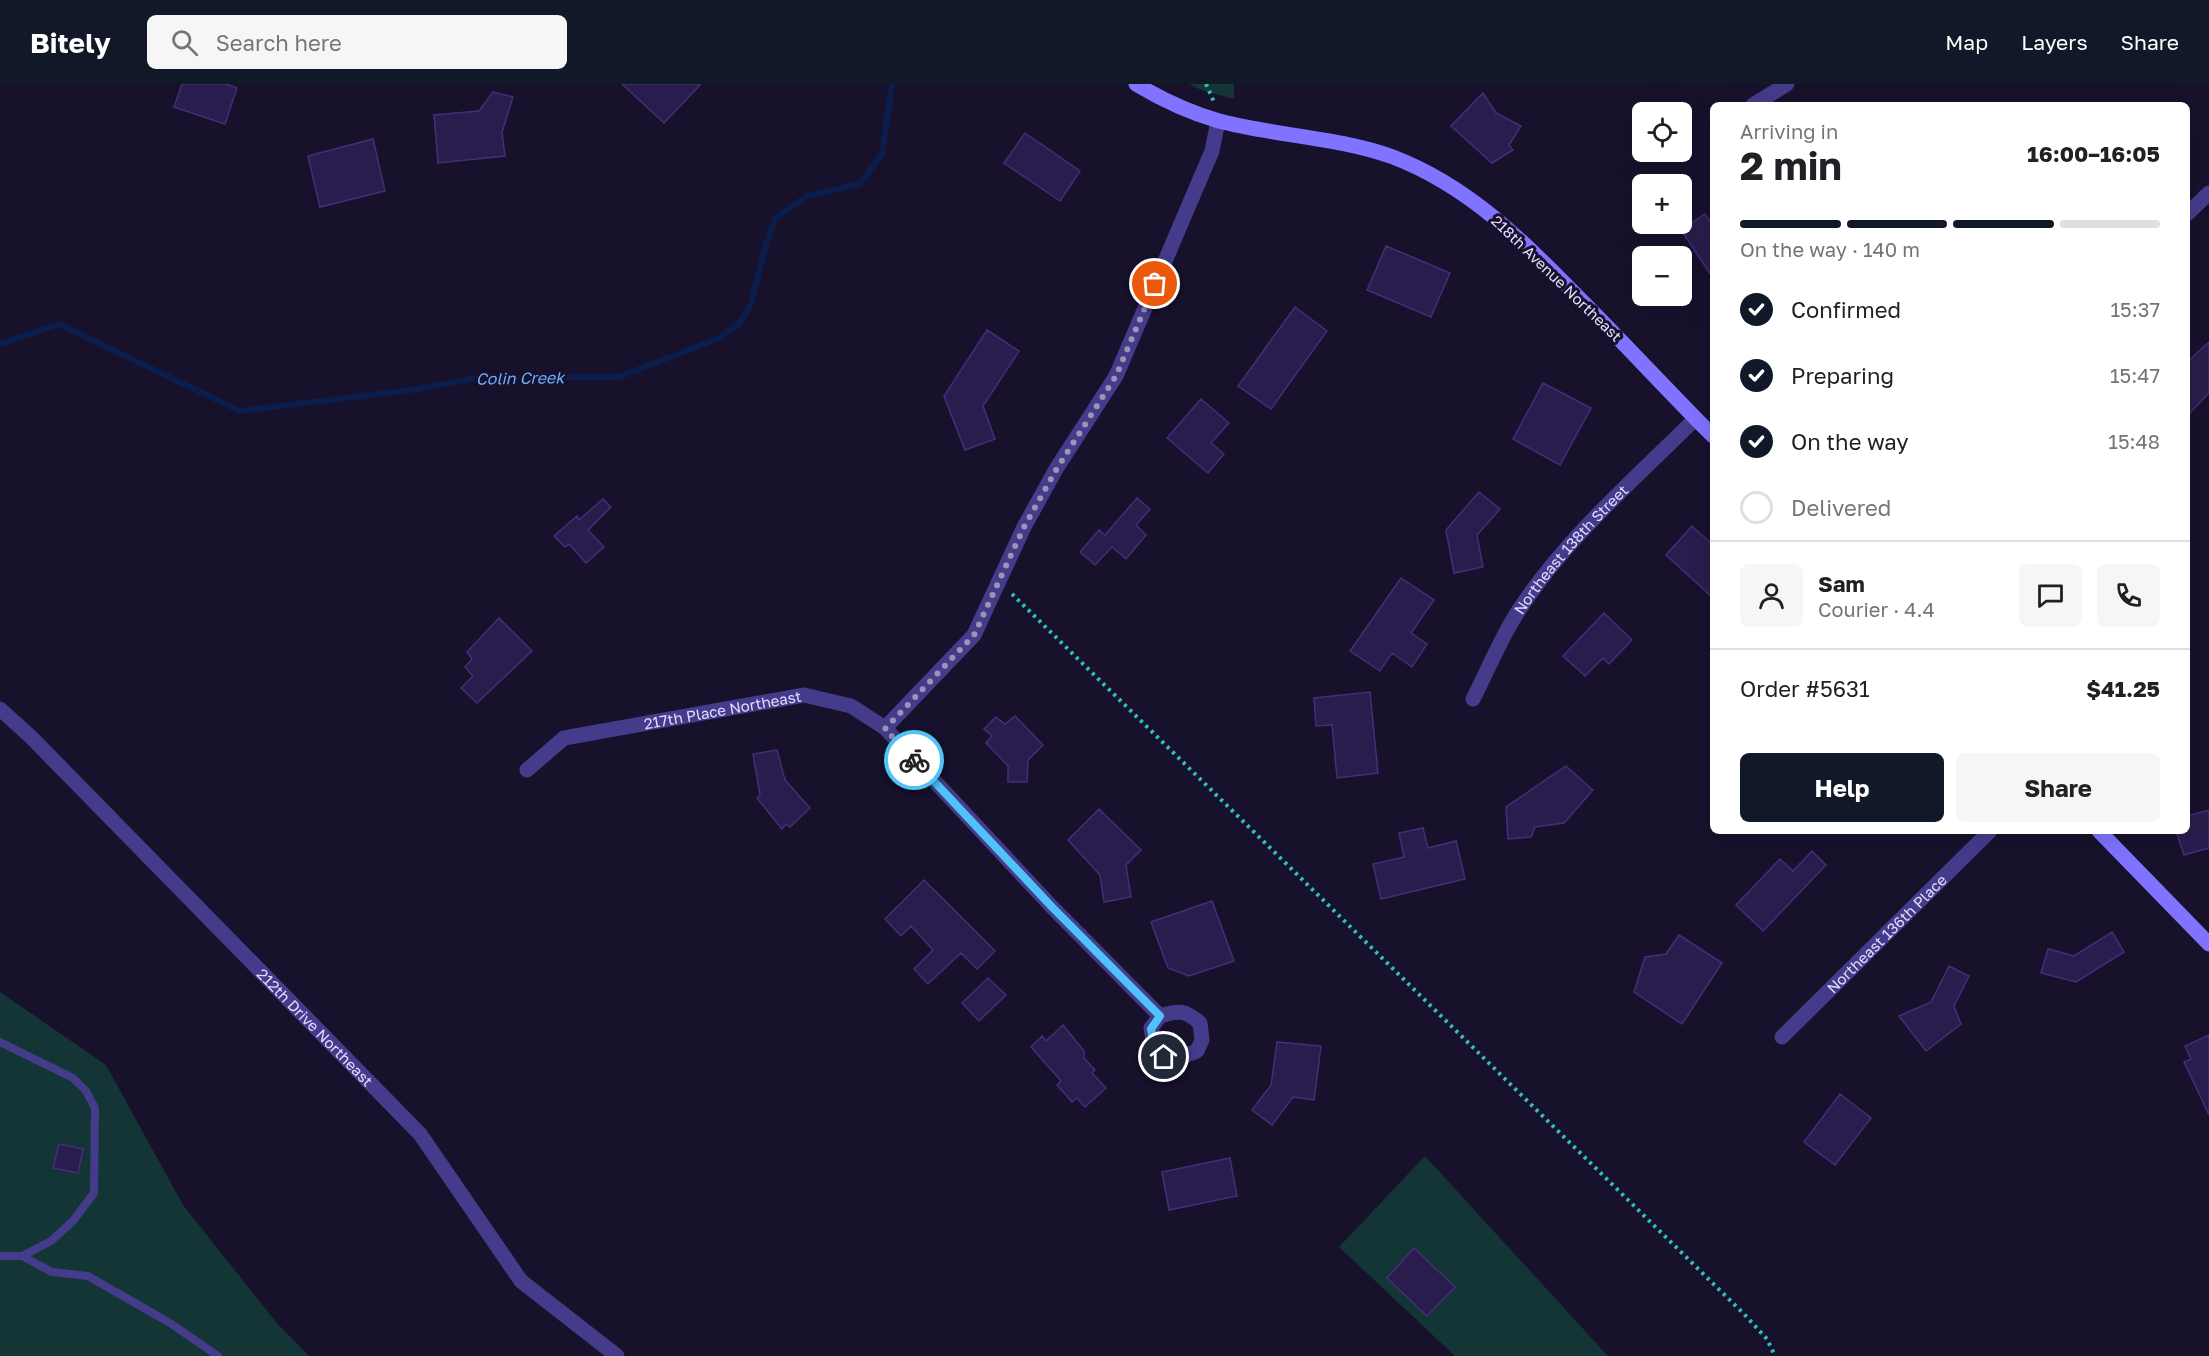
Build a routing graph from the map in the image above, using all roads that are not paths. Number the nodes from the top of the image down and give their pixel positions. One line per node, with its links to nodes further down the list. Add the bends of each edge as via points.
1 (1136, 84): 4 (street, 218th Avenue Northeast)
2 (1787, 84): 3 (street)
3 (1759, 102)
4 (1218, 121): 7 (street, 218th Avenue Northeast, via 1346,144 1392,157 1457,189 1531,249); 11 (street, via 1212,151 1116,376 1024,527 974,635)
5 (2209, 193): 6 (street)
6 (2190, 211)
7 (1695, 419): 8 (street, 218th Avenue Northeast); 9 (street, Northeast 138th Street, via 1544,575 1518,611)
8 (1710, 433)
9 (1473, 699)
10 (0, 709): 22 (street, 212th Drive Northeast, via 420,1134 521,1281)
11 (885, 729): 12 (street, 217th Place Northeast, via 851,706 804,695 564,738); 16 (street, 217th Place Northeast)
12 (527, 770)
13 (1987, 834): 17 (street, Northeast 136th Place)
14 (2101, 834): 15 (street)
15 (2209, 944)
16 (1160, 1016)
17 (1782, 1037)
18 (0, 1042): 20 (lane, via 73,1078 95,1108 94,1193 73,1221 51,1241)
19 (0, 1256): 20 (lane)
20 (22, 1256): 21 (lane, via 52,1272 88,1276)
21 (218, 1356)
22 (617, 1356)

